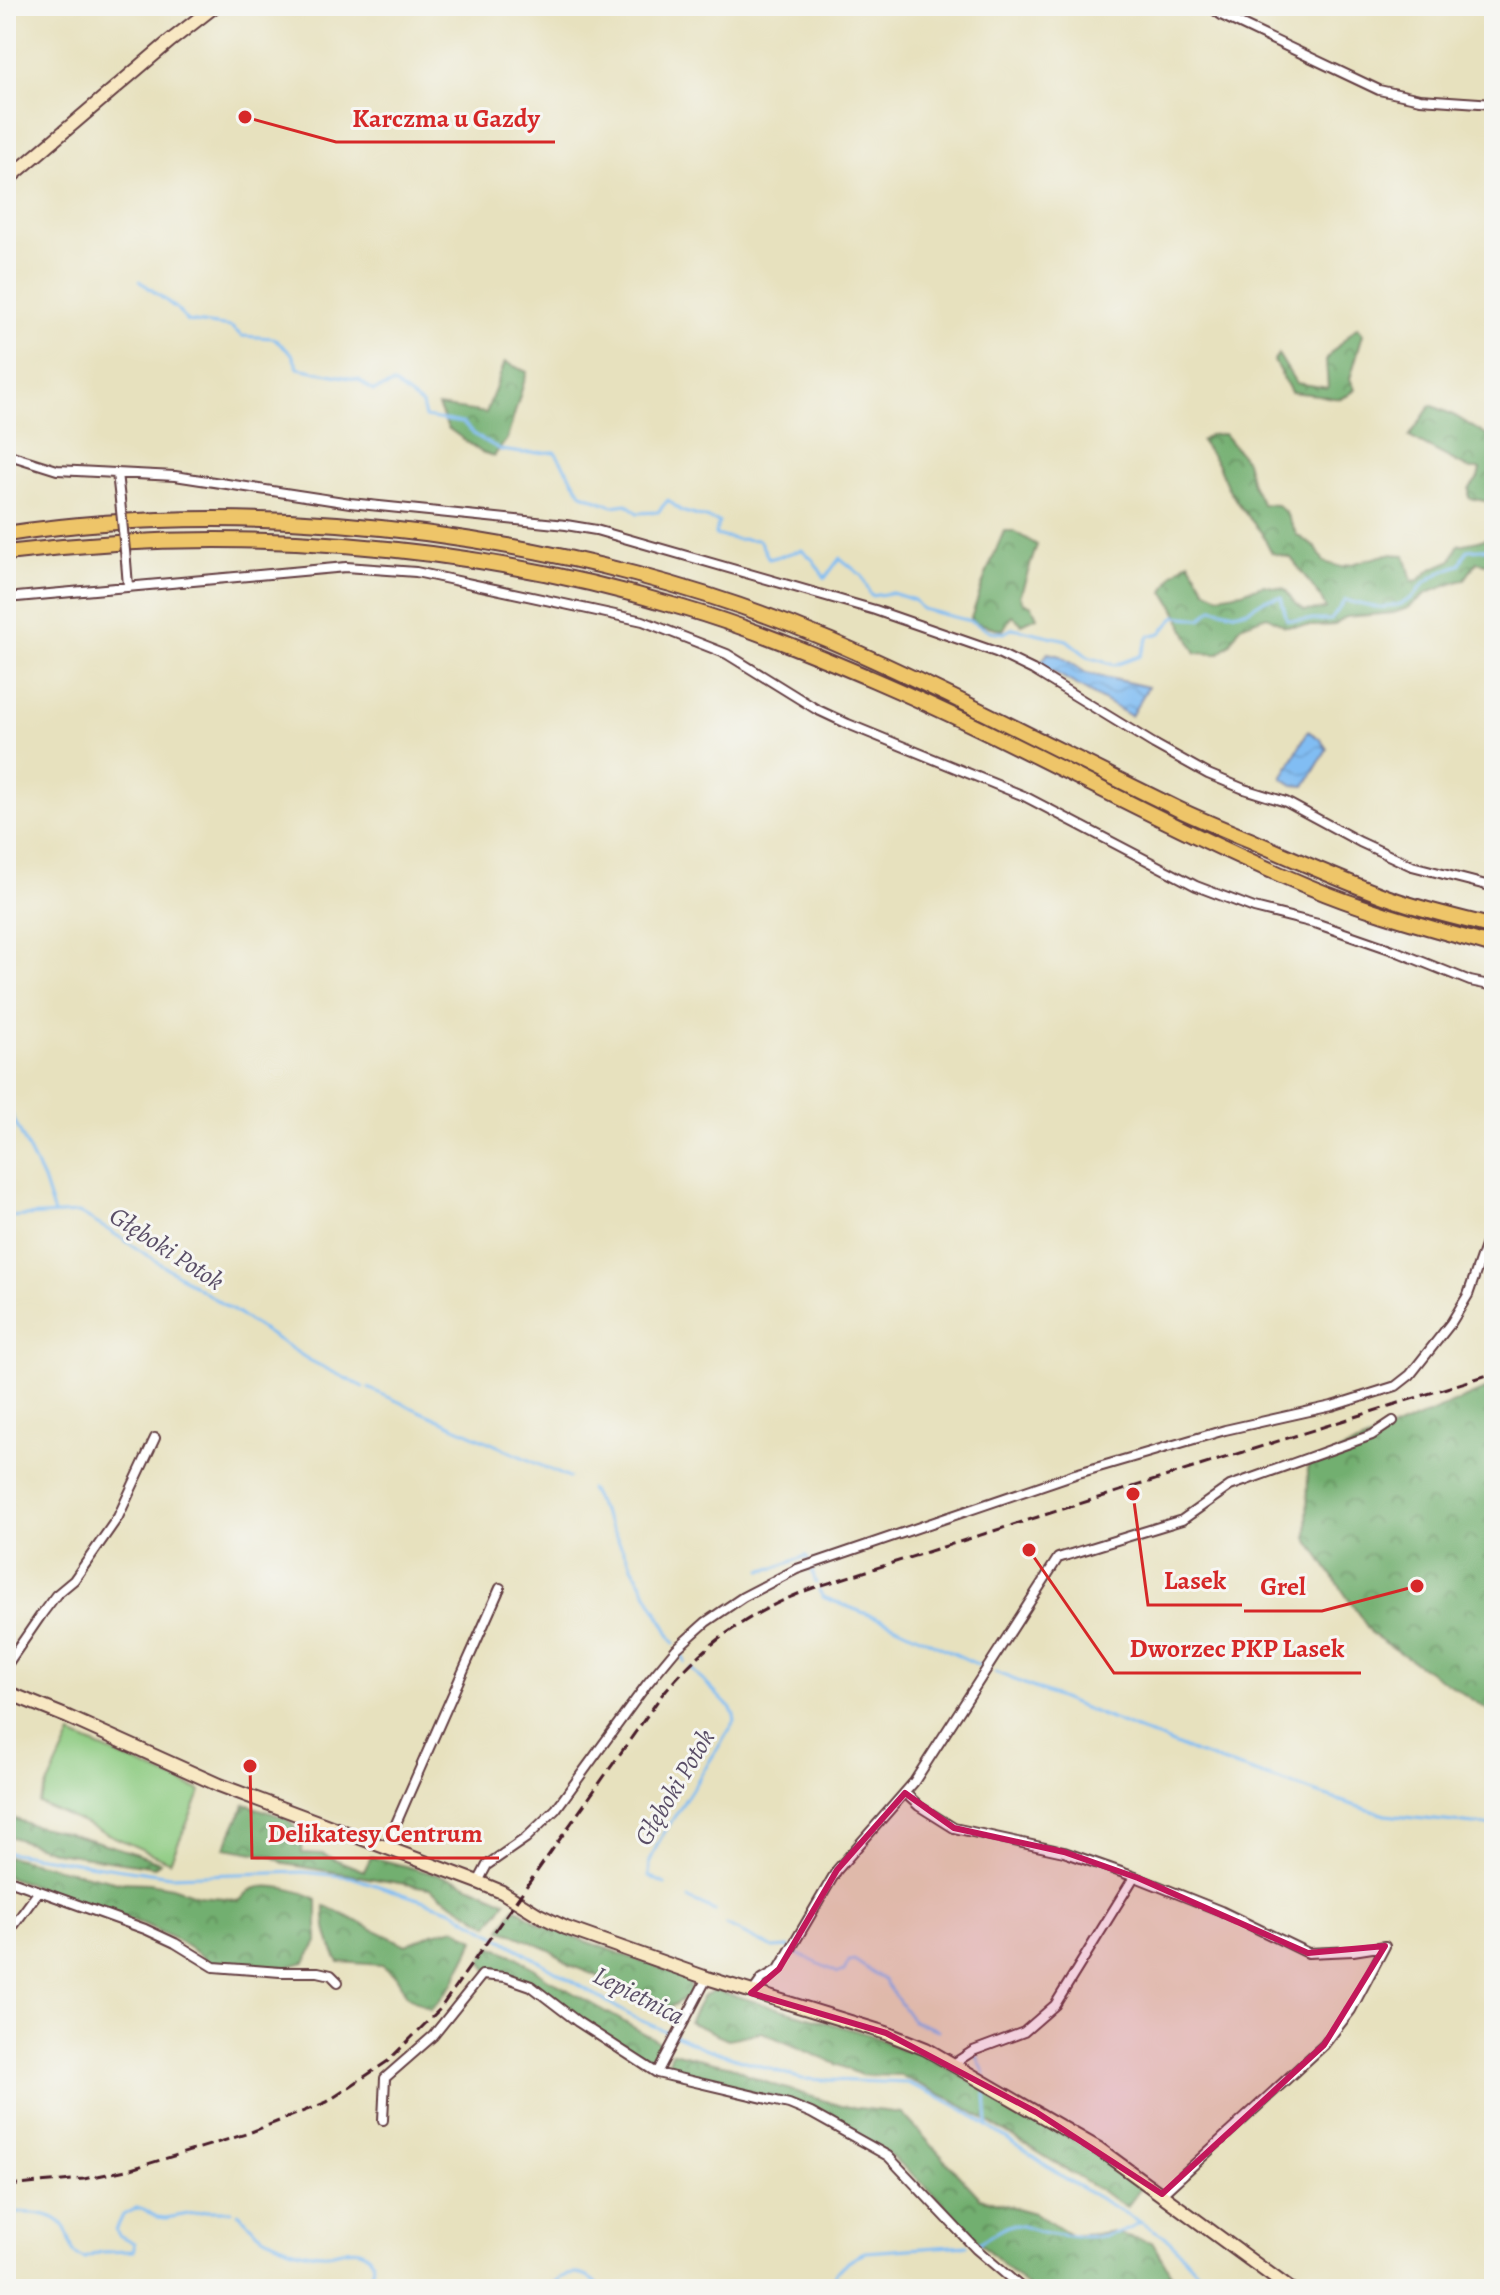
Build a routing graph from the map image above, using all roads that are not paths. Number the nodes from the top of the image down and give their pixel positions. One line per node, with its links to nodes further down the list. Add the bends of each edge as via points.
1 (215, 6): 4 (street)
2 (1209, 6): 3 (street, via 1379,90)
3 (1494, 104)
4 (6, 181)
5 (6, 454): 6 (street, via 57,470)
6 (117, 473): 9 (street, bridge); 11 (street, via 596,530 875,610 1005,657 1192,766 1286,802 1386,855)
7 (6, 532): 12 (main road, via 175,520 294,521 467,540 633,574 827,639 1181,811 1320,871 1384,896)
8 (6, 553): 13 (main road, via 150,540 323,543 491,563 632,593 774,638 878,681 1311,888)
9 (128, 586): 10 (street); 14 (street, via 377,568 643,621 727,654 816,709 1024,796 1221,897 1318,924)
10 (6, 598)
11 (1494, 887)
12 (1494, 927)
13 (1494, 946)
14 (1494, 986)
15 (1494, 1231): 25 (street, via 1451,1323 1396,1386 1075,1474 797,1569 743,1597 676,1649 556,1809 487,1865)
16 (1393, 1421): 21 (street, via 1372,1435 1230,1486 1182,1520 1058,1558)
17 (155, 1438): 19 (street, via 118,1517)
18 (500, 1588): 22 (street)
19 (6, 1666)
20 (6, 1692): 22 (street, via 219,1785)
21 (905, 1793): 23 (street, via 954,1828 1064,1852); 30 (street, via 837,1870 779,1969)
22 (386, 1847): 25 (street)
23 (1134, 1877): 31 (street, via 1055,2005 1024,2032); 34 (street, via 1308,1953 1385,1946 1351,2010 1324,2045)
24 (6, 1879): 26 (street)
25 (478, 1882): 28 (street, via 566,1928)
26 (39, 1891): 27 (street); 29 (street, via 145,1929 214,1967 318,1972)
27 (6, 1936)
28 (707, 1978): 30 (street); 32 (street)
29 (338, 1982)
30 (751, 1993): 31 (street, via 886,2033)
31 (953, 2064): 34 (street, via 1099,2149)
32 (657, 2073): 33 (street, via 531,1986 482,1975 433,2036 385,2078); 35 (street, via 789,2104 888,2156 976,2249)
33 (383, 2120)
34 (1162, 2194): 36 (street)
35 (1023, 2289)
36 (1290, 2289)

